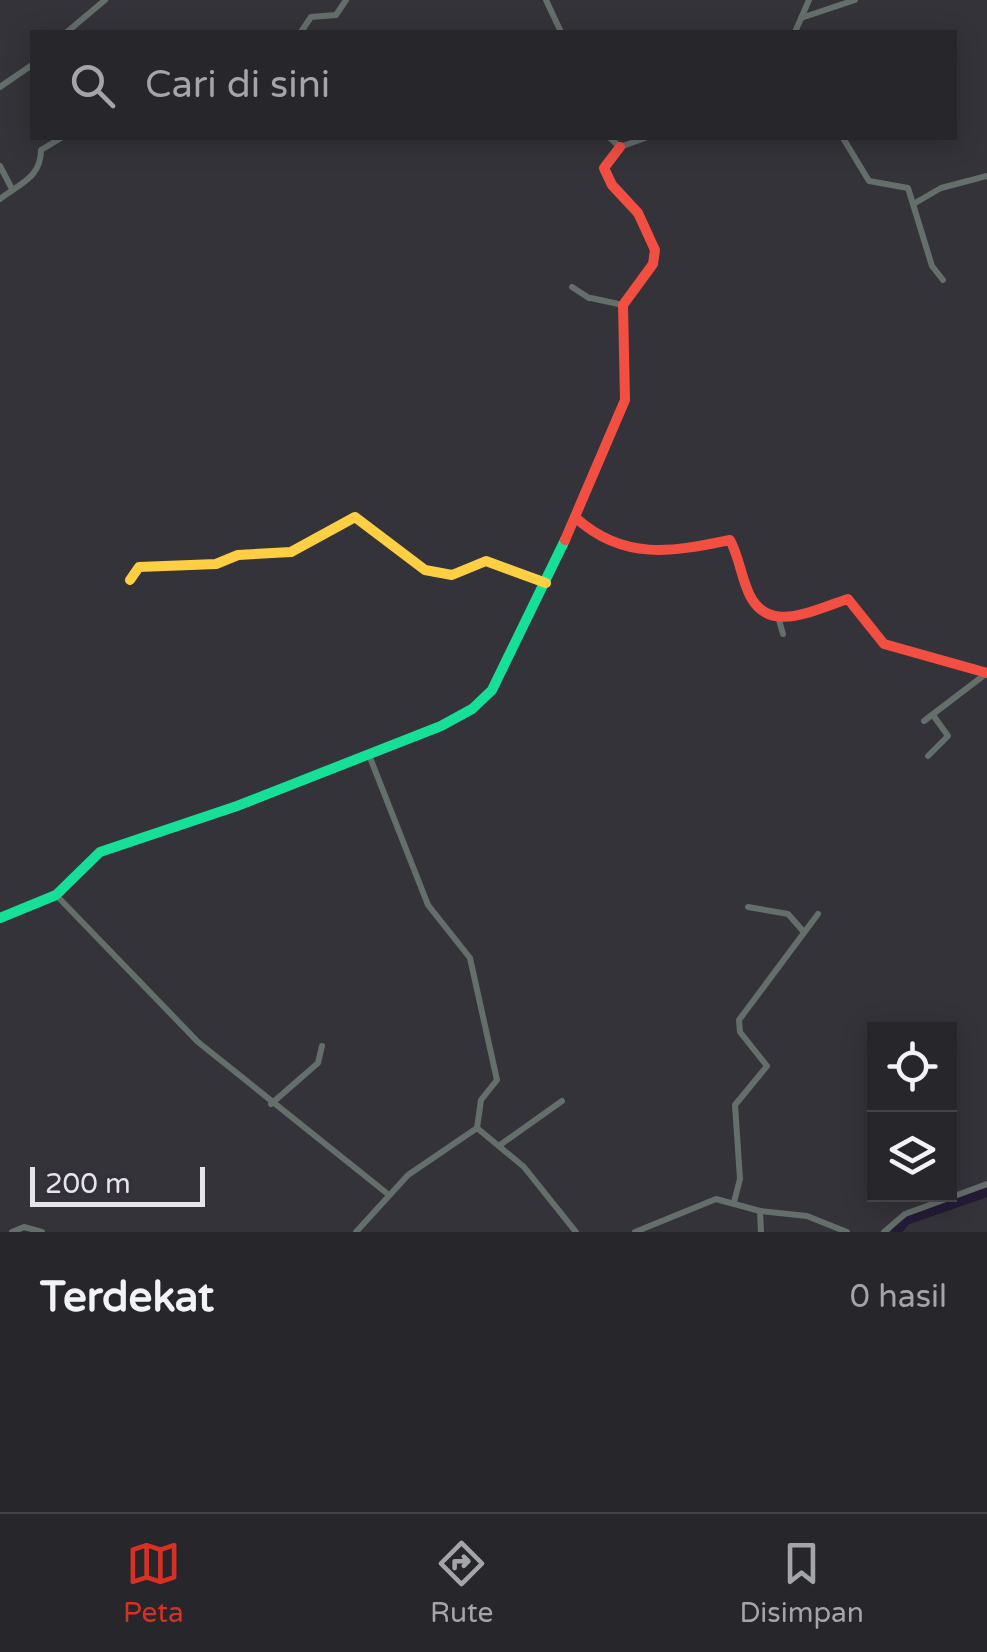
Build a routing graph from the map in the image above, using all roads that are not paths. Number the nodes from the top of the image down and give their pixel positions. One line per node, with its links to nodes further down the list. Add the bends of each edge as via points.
1 (104, 0): 7 (street)
2 (346, 0): 8 (street, via 336,15 314,16)
3 (546, 0): 9 (street)
4 (809, 0): 6 (street)
5 (854, 0): 6 (street)
6 (801, 18): 10 (street)
7 (69, 30)
8 (302, 30)
9 (559, 30)
10 (796, 30)
11 (30, 66): 12 (street)
12 (0, 87)
13 (56, 140): 20 (street, via 46,144 40,168)
14 (612, 140): 17 (street)
15 (639, 140): 17 (street)
16 (845, 140): 22 (street, via 869,181 904,185)
17 (620, 147): 25 (street, via 604,168 654,250 653,264)
18 (1, 169): 20 (street)
19 (987, 176): 22 (street)
20 (11, 187): 21 (street)
21 (0, 198)
22 (915, 203): 23 (street, via 932,266)
23 (943, 280)
24 (572, 287): 25 (street)
25 (623, 305): 26 (street, via 625,400)
26 (576, 518): 28 (street); 29 (street, via 594,535 662,554 730,540 744,590)
27 (130, 580): 28 (street, via 140,568 291,552 356,517 425,570 452,575 486,562)
28 (546, 582): 34 (street, via 507,664 472,710)
29 (780, 620): 30 (street); 31 (street, via 848,598 884,644)
30 (784, 634)
31 (987, 674): 32 (street)
32 (933, 715): 33 (street); 35 (street, via 948,736)
33 (924, 722)
34 (370, 755): 36 (street, via 100,852); 44 (street, via 428,905 470,958 497,1080 481,1100)
35 (928, 756)
36 (56, 895): 39 (street); 43 (street, via 198,1042)
37 (748, 907): 40 (street, via 788,914)
38 (818, 914): 40 (street)
39 (0, 918)
40 (804, 931): 48 (street, via 739,1020 740,1032 767,1066 735,1105 740,1179)
41 (322, 1046): 43 (street, via 318,1063)
42 (562, 1101): 45 (street)
43 (272, 1104): 47 (street)
44 (477, 1128): 45 (street); 47 (street)
45 (500, 1145): 53 (street)
46 (987, 1184): 57 (street, via 904,1214)
47 (389, 1195): 52 (street)
48 (734, 1202): 49 (street); 54 (street, via 711,1200)
49 (760, 1211): 55 (street); 56 (street, via 807,1216)
50 (12, 1232): 51 (street)
51 (42, 1232)
52 (356, 1232)
53 (576, 1232)
54 (635, 1232)
55 (761, 1232)
56 (847, 1232)
57 (884, 1232)

